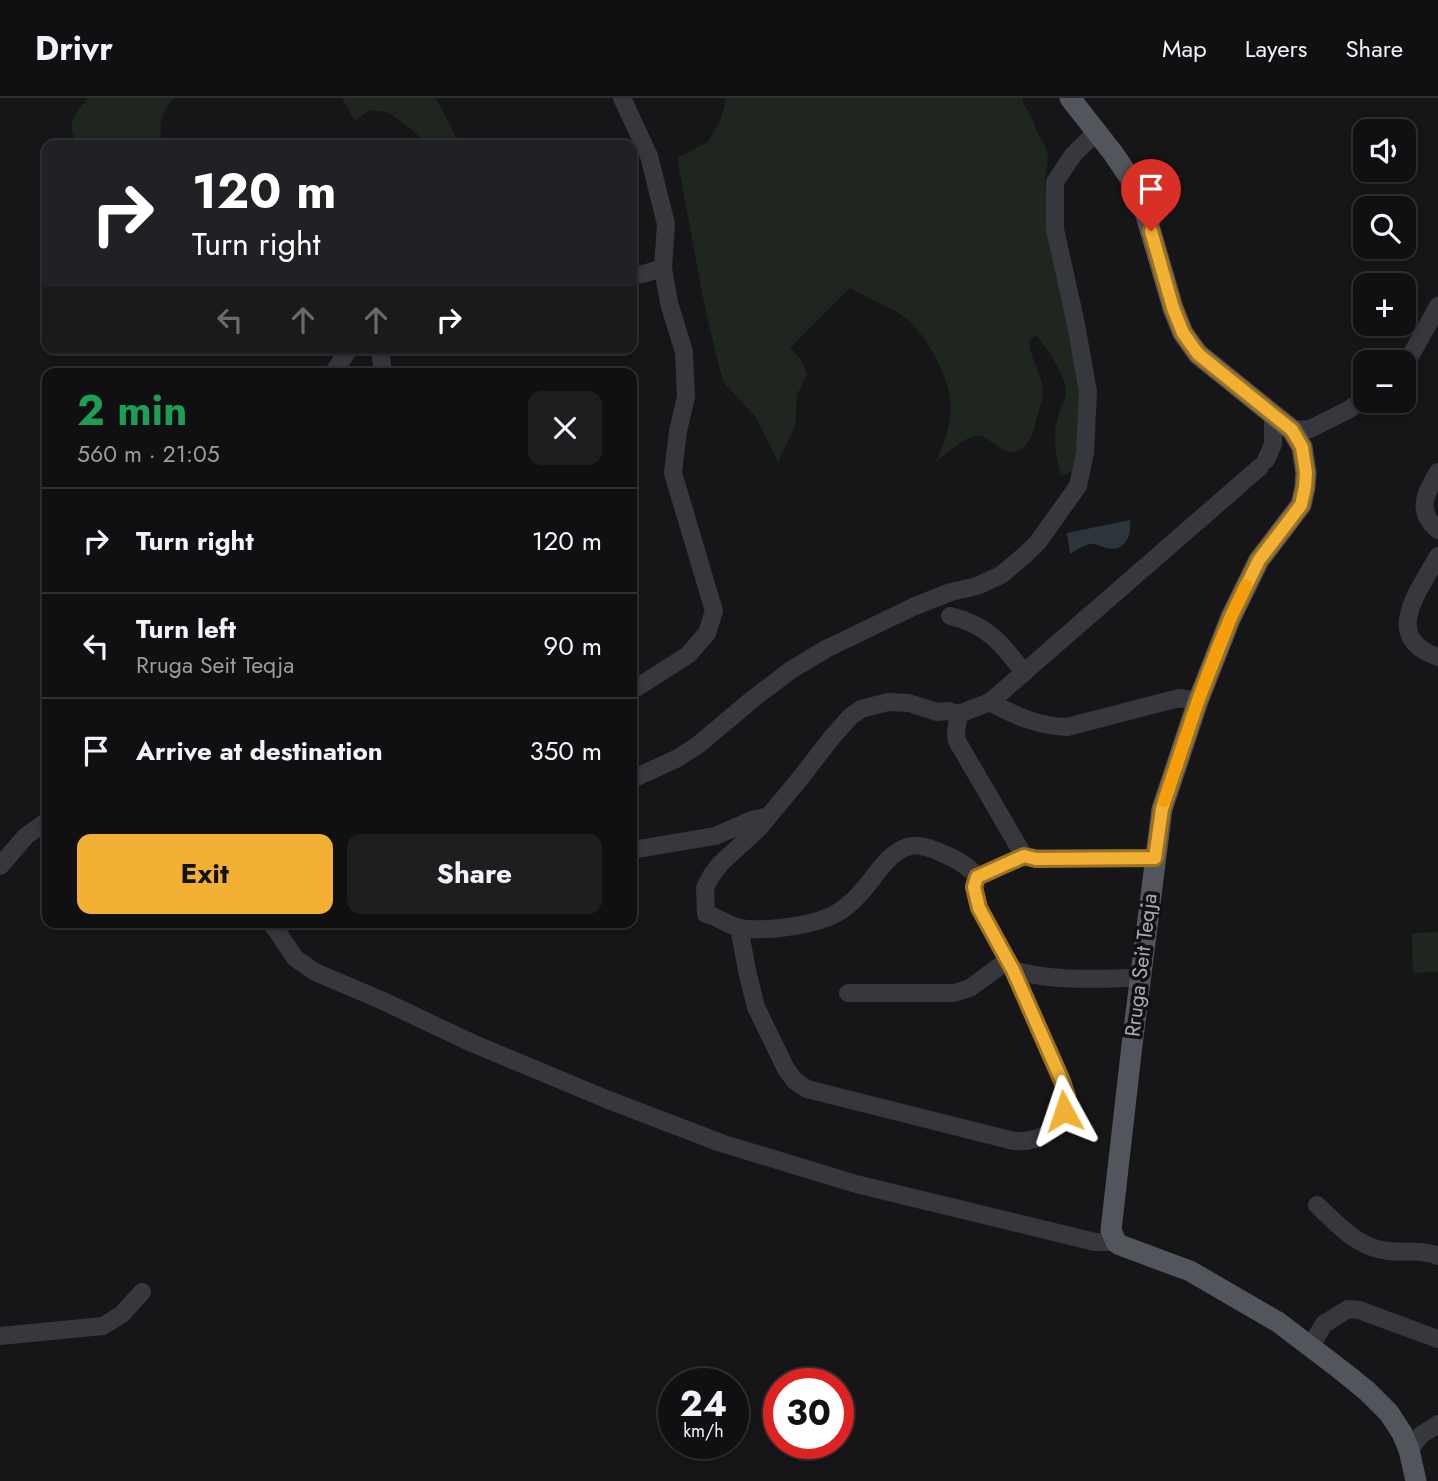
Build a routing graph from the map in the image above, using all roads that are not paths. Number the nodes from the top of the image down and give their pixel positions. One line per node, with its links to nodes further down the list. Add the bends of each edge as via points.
1 (622, 98): 4 (street, via 649,156 666,224)
2 (1070, 98): 3 (main road)
3 (1097, 131): 9 (main road, via 1130,177 1145,212 1183,333 1198,354); 21 (street, via 1055,182 1055,229 1088,392 1078,486 1038,542 1000,575 915,606 826,649 791,670 698,745)
4 (663, 268): 5 (street); 17 (street, via 684,352 687,397 673,473 714,611 707,633 688,655)
5 (637, 275)
6 (1438, 306): 7 (street)
7 (1414, 350)
8 (1353, 407): 10 (street, via 1310,429)
9 (1273, 416): 10 (main road); 16 (street, via 1273,444 1263,463)
10 (1292, 430): 18 (main road, Rruga Seit Teqja, via 1302,447 1306,473 1301,505 1259,560)
11 (1438, 472): 12 (street, via 1425,495 1424,509)
12 (1438, 530)
13 (1438, 556): 15 (street, via 1407,613 1407,629 1415,643)
14 (950, 616): 16 (street, via 997,639)
15 (1438, 657)
16 (1024, 673): 19 (street)
17 (637, 687)
18 (1198, 701): 19 (street, via 1179,698 1066,727 1032,722); 26 (main road, Rruga Seit Teqja, via 1162,809)
19 (990, 702): 20 (street)
20 (959, 714): 22 (street, via 909,703 888,702 861,709); 25 (street, via 954,733 957,741)
21 (637, 777)
22 (769, 816): 24 (street, via 715,836); 30 (street, via 720,864 705,888 706,914)
23 (42, 825): 27 (street)
24 (637, 849)
25 (1024, 856): 26 (street); 28 (street)
26 (1155, 858): 35 (main road, Rruga Seit Teqja, via 1111,1224)
27 (0, 866)
28 (977, 877): 30 (street, via 937,851 912,845 897,852 852,901 827,918 778,928); 31 (street, via 974,887 979,908)
29 (275, 928): 35 (street, via 295,958 315,972 606,1100 721,1143 856,1184 1095,1242)
30 (739, 928): 31 (street, via 756,1007 795,1081 807,1089 1029,1142 1057,1125 1067,1096)
31 (1011, 965): 32 (street, via 1032,976); 33 (street, via 954,993)
32 (1129, 978)
33 (848, 993)
34 (1317, 1205): 36 (street, via 1369,1248)
35 (1116, 1241): 40 (main road, via 1190,1271 1278,1322)
36 (1438, 1256)
37 (142, 1292): 38 (street, via 103,1326)
38 (0, 1336)
39 (1438, 1339): 40 (street, via 1348,1309 1324,1324)
40 (1310, 1347): 42 (main road, via 1389,1413)
41 (1438, 1423): 42 (street)
42 (1409, 1450): 43 (main road)
43 (1416, 1481)

